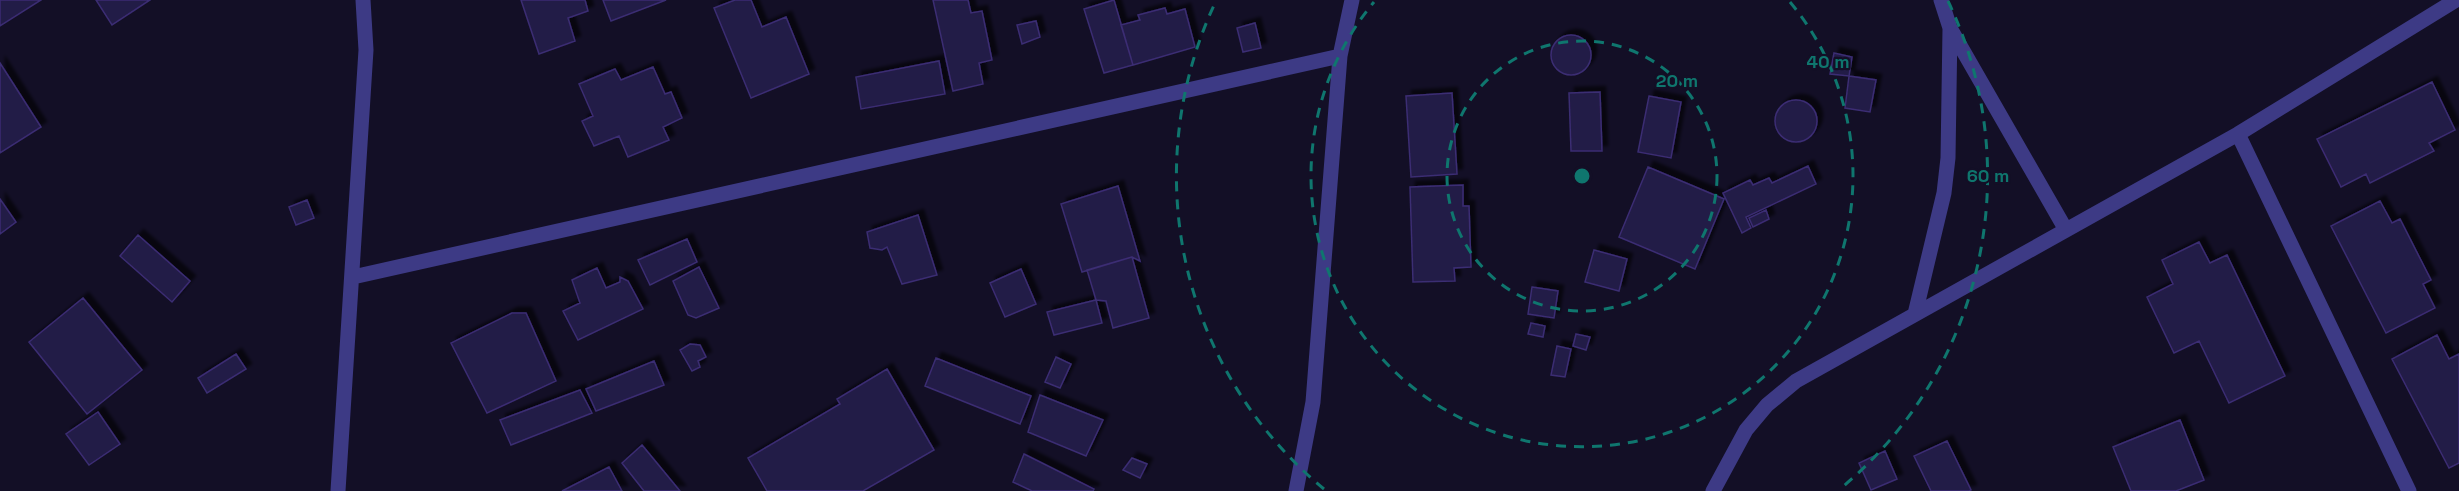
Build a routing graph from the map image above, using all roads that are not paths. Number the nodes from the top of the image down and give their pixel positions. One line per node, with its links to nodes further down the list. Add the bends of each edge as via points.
1 (363, 0): 9 (street, via 366,50)
2 (1352, 0): 6 (street)
3 (1941, 0): 5 (street)
4 (2457, 0): 7 (street)
5 (1950, 28): 8 (street); 10 (street, via 1944,193)
6 (1340, 56): 9 (street); 12 (street, via 1312,402)
7 (2238, 134): 8 (street); 14 (street)
8 (2066, 230): 10 (street)
9 (352, 277): 11 (street)
10 (1914, 314): 13 (street, via 1796,381 1767,405 1746,430)
11 (338, 491)
12 (1296, 491)
13 (1713, 491)
14 (2409, 491)

